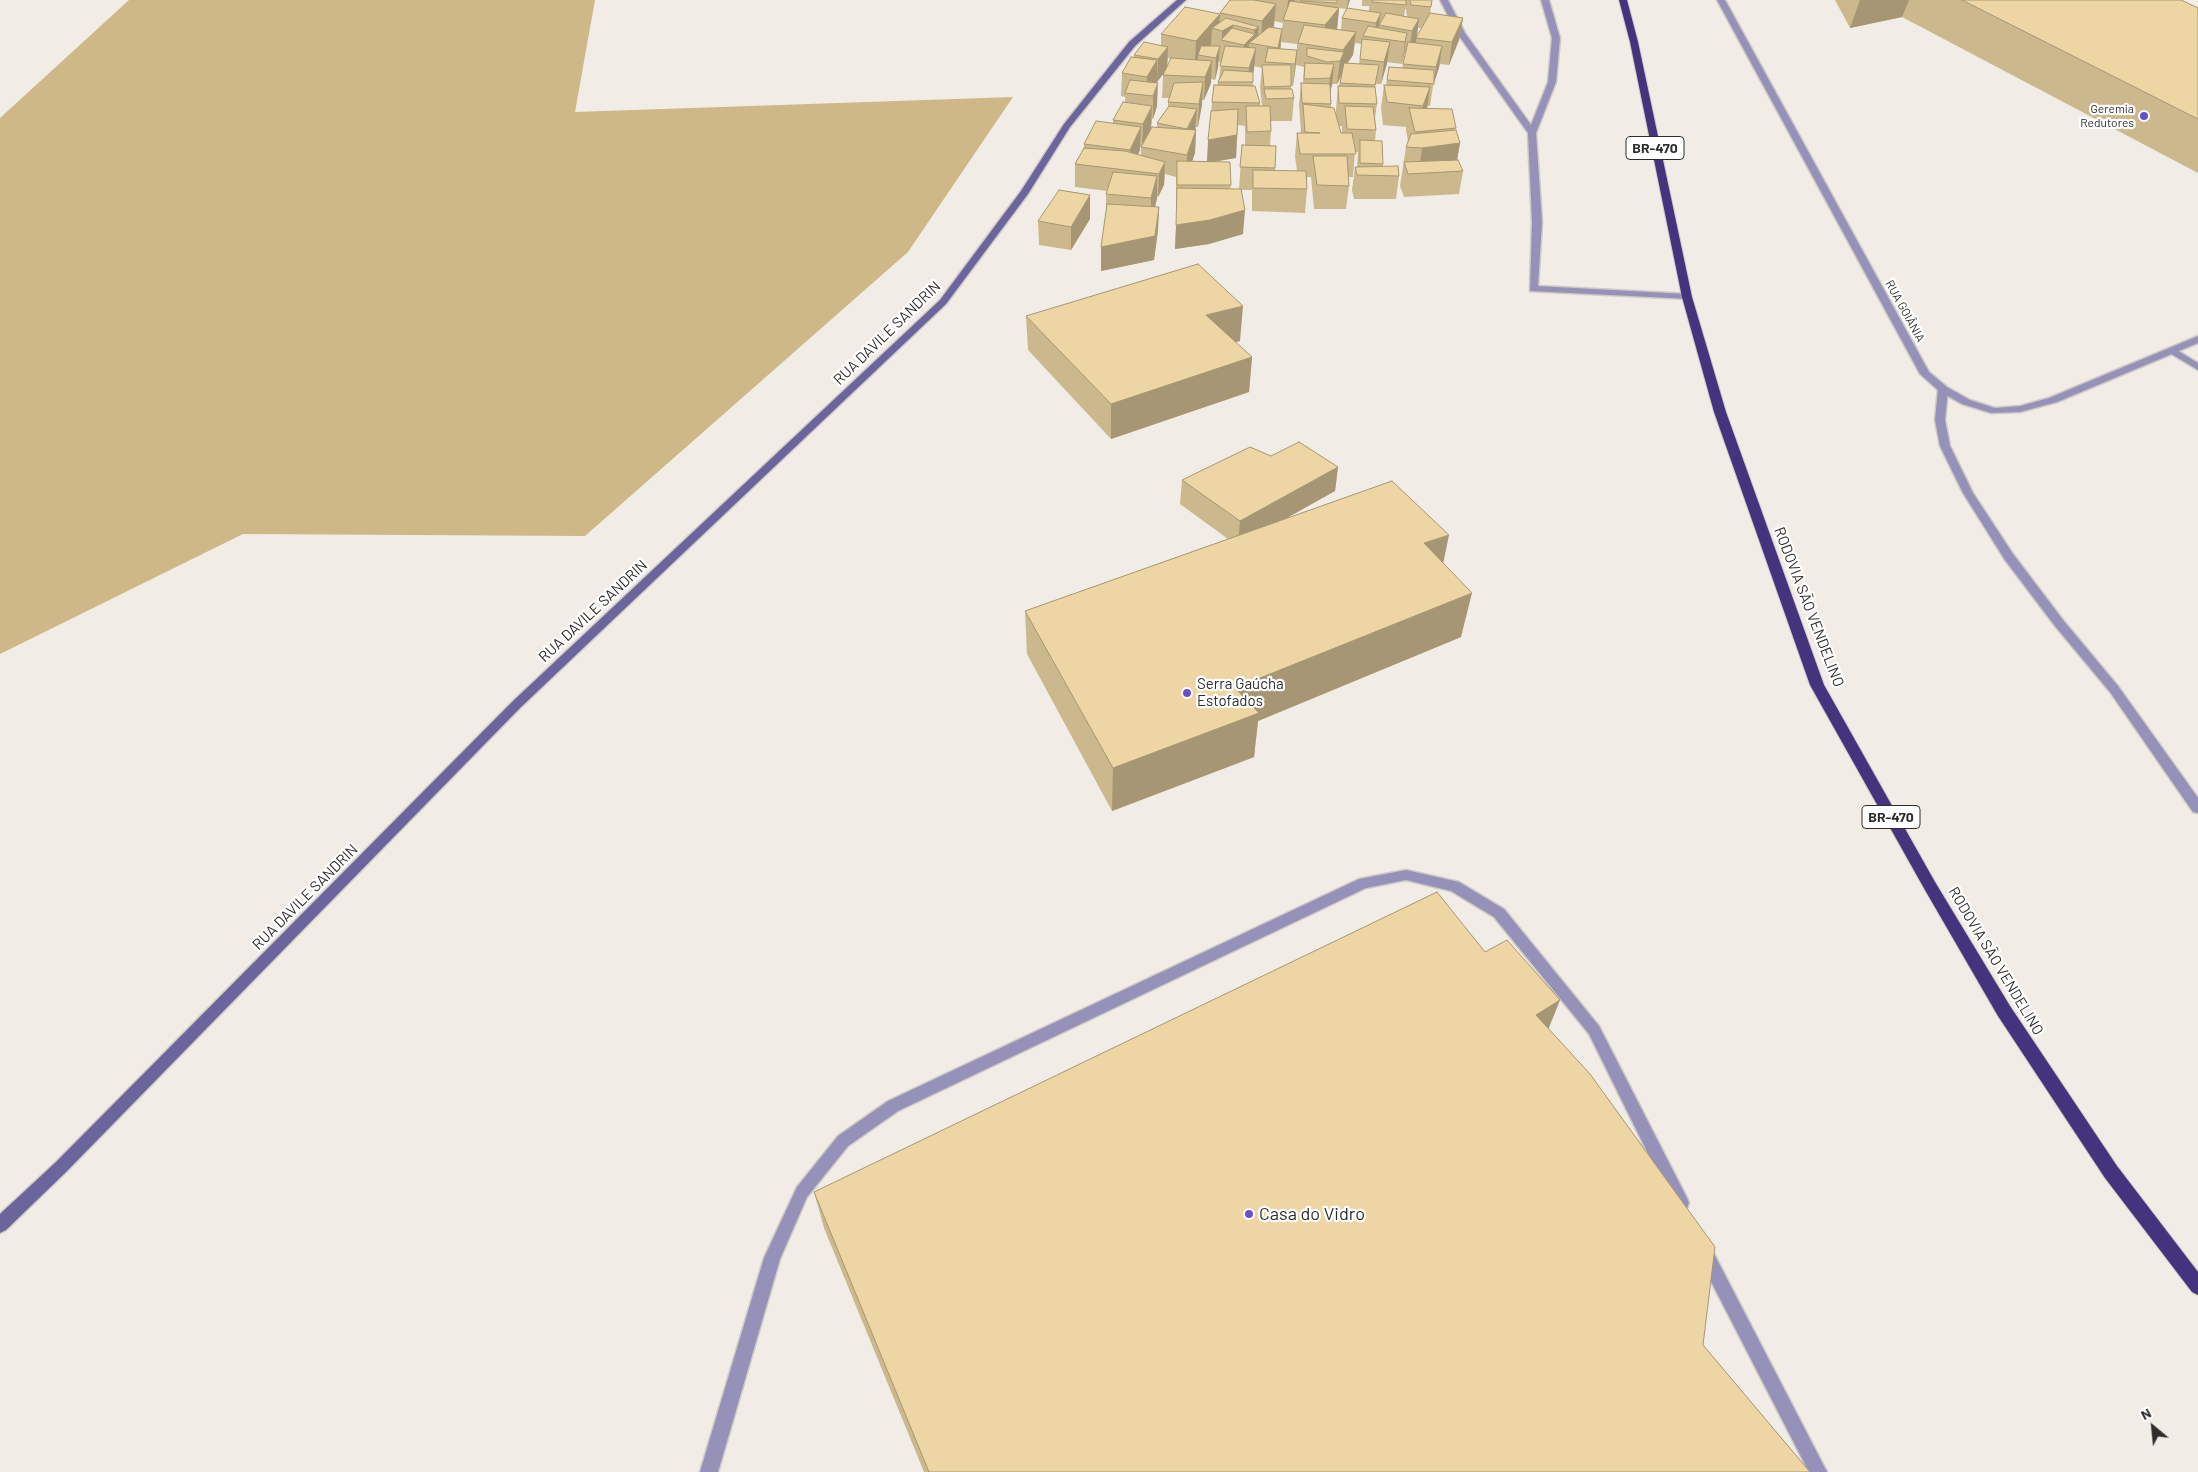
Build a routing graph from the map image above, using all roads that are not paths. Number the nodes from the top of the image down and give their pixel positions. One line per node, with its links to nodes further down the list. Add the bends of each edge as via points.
1 (1182, 0): 14 (main road, RUA DAVILE SANDRIN, via 1132,44 1067,126 1025,192 943,302 516,705)
2 (1444, 0): 6 (street, via 1461,33)
3 (1545, 0): 6 (street, via 1556,38 1552,82)
4 (1623, 0): 7 (highway, RODOVIA SÃO VENDELINO / BR-470)
5 (1721, 0): 11 (street, RUA GOIÂNIA, via 1925,374)
6 (1532, 133): 7 (street, via 1537,222 1533,289)
7 (1687, 297): 16 (highway, RODOVIA SÃO VENDELINO / BR-470, via 1720,412 1817,685 2004,1011 2111,1172)
8 (2198, 339): 9 (street, RUA GOIÂNIA)
9 (2172, 350): 10 (street); 11 (street, RUA GOIÂNIA, via 2053,400 2020,410 1995,411 1966,402)
10 (2198, 366)
11 (1943, 389): 12 (street, via 1940,420 1945,446 1968,493 2009,557 2114,689)
12 (2198, 808)
13 (1688, 1218): 17 (street, via 1594,1030 1499,913 1454,886 1406,875 1364,883 893,1106 842,1141 802,1192 772,1258)
14 (0, 1225)
15 (1697, 1236): 18 (street)
16 (2198, 1286)
17 (709, 1472)
18 (1818, 1472)

